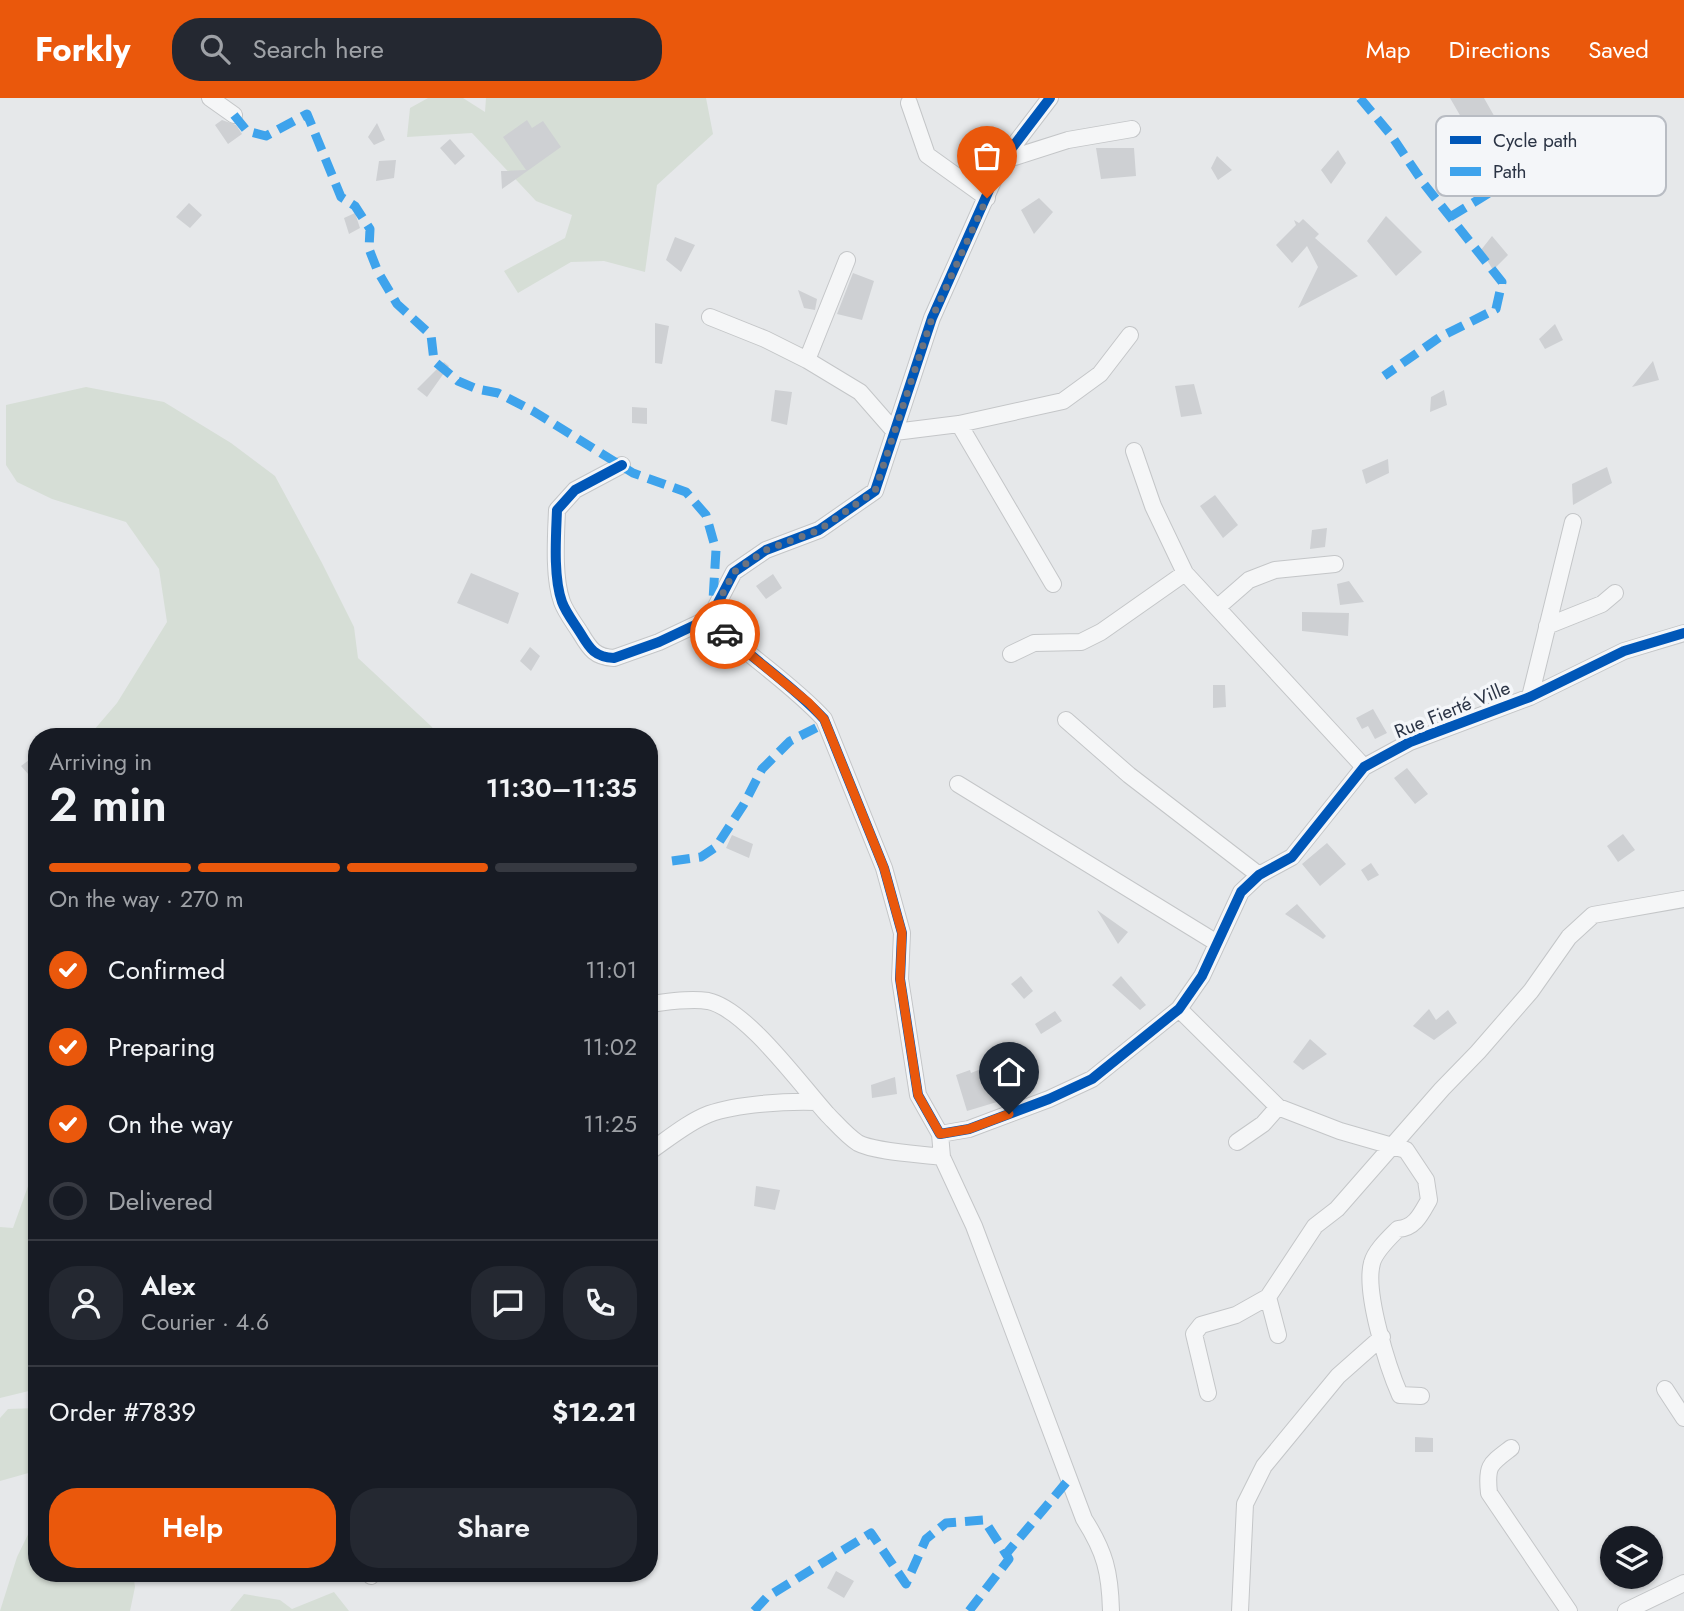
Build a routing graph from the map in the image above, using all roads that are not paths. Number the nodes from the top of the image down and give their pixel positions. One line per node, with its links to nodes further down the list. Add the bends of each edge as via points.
1 (210, 98): 4 (street)
2 (1050, 98): 6 (street)
3 (909, 103): 7 (street, via 927,155)
4 (234, 115)
5 (1132, 130): 6 (street, via 1068,140)
6 (1002, 161): 7 (street)
7 (987, 198): 13 (street, via 932,318)
8 (847, 260): 11 (street)
9 (710, 317): 11 (street)
10 (1130, 335): 12 (street, via 1100,374 1063,401)
11 (807, 360): 13 (street, via 860,392)
12 (959, 424): 13 (street); 19 (street)
13 (895, 432): 22 (street, via 875,491 819,530 766,550 734,572)
14 (1134, 451): 18 (street, via 1153,506)
15 (622, 465): 22 (street, via 575,490 557,510 562,604 591,650 614,658)
16 (1573, 522): 23 (street)
17 (1335, 564): 21 (street, via 1275,570 1249,580)
18 (1185, 573): 21 (street); 25 (street, via 1081,642 1034,643)
19 (1053, 584)
20 (1615, 593): 23 (street, via 1602,604)
21 (1218, 607): 28 (street)
22 (710, 618): 37 (street, via 824,719 884,868 902,933 900,979 918,1095)
23 (1547, 626): 26 (street)
24 (1684, 633): 26 (street, Rue Fierté Ville, via 1624,651)
25 (1011, 654)
26 (1530, 696): 28 (street, Rue Fierté Ville, via 1410,742)
27 (1066, 720): 30 (street)
28 (1364, 767): 30 (street, Rue Fierté Ville, via 1292,857)
29 (958, 784): 32 (street)
30 (1259, 875): 32 (street, Rue Fierté Ville, via 1241,892)
31 (1684, 899): 39 (street, via 1593,915 1569,937 1531,991)
32 (1217, 943): 34 (street, Rue Fierté Ville)
33 (658, 1003): 35 (street, via 696,1000 721,1006 758,1034)
34 (1179, 1009): 36 (street); 37 (street, Rue Fierté Ville, via 1092,1079 992,1121)
35 (816, 1102): 40 (street, via 707,1115); 41 (street, via 869,1147)
36 (1278, 1107): 38 (street); 39 (street, via 1340,1131)
37 (940, 1134): 41 (street)
38 (1237, 1142)
39 (1394, 1145): 42 (street, via 1337,1209 1315,1226); 44 (street, via 1406,1150 1426,1180 1429,1200 1417,1221 1398,1229 1372,1263 1374,1313)
40 (658, 1146)
41 (942, 1157): 51 (street, via 974,1226 1084,1519 1100,1544 1110,1580)
42 (1268, 1297): 43 (street); 46 (street, via 1236,1315 1201,1325 1194,1334)
43 (1278, 1335)
44 (1381, 1336): 47 (street, via 1400,1395); 52 (street, via 1338,1376 1264,1466 1245,1504)
45 (1665, 1389): 48 (street)
46 (1208, 1393)
47 (1421, 1396)
48 (1684, 1418)
49 (1511, 1448): 53 (street, via 1491,1463 1489,1493)
50 (1684, 1583): 54 (street)
51 (1111, 1611)
52 (1240, 1611)
53 (1569, 1611)
54 (1626, 1611)

